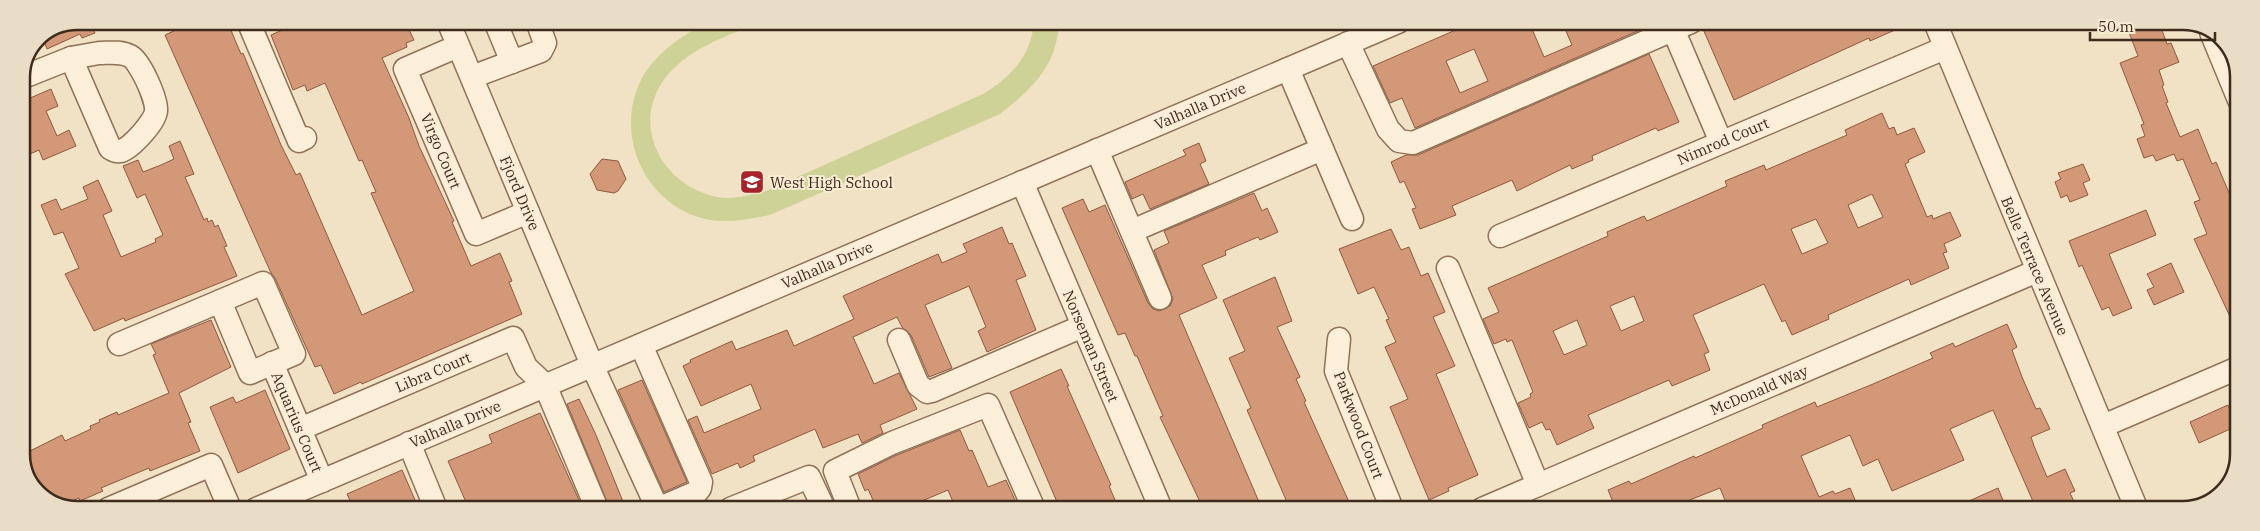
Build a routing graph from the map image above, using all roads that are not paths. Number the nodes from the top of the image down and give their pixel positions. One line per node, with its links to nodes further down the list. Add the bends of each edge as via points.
1 (257, 30): 19 (street, via 299,141)
2 (451, 30): 11 (street, Fjord Drive)
3 (498, 30): 14 (street)
4 (540, 30): 14 (street, via 545,43 541,51)
5 (1379, 30): 9 (street, Valhalla Drive)
6 (1667, 30): 9 (street, via 1413,143 1399,141 1388,129)
7 (1680, 30): 20 (street)
8 (1938, 30): 12 (street, Belle Terrace Avenue)
9 (1348, 43): 15 (street, Valhalla Drive)
10 (2216, 44): 18 (street)
11 (458, 46): 17 (street, Fjord Drive); 24 (street, Virgo Court, via 405,69 476,234)
12 (1946, 48): 20 (street, Nimrod Court); 29 (street, Belle Terrace Avenue)
13 (71, 58): 13 (street, via 110,148 122,151 153,121 156,112 155,102 138,63 122,53); 16 (street)
14 (512, 62): 17 (street)
15 (1288, 69): 21 (street); 22 (street, Valhalla Drive)
16 (30, 74)
17 (472, 77): 24 (street, Fjord Drive)
18 (2230, 80)
19 (305, 138)
20 (1721, 142): 27 (street, Nimrod Court)
21 (1322, 149): 25 (street); 26 (street)
22 (1097, 150): 23 (street, Valhalla Drive); 26 (street)
23 (1022, 182): 32 (street, Norseman Street); 36 (street, Valhalla Drive)
24 (528, 212): 38 (street, Fjord Drive)
25 (1352, 219)
26 (1132, 232): 30 (street)
27 (1500, 236)
28 (1448, 268): 45 (street)
29 (2037, 271): 41 (street, Belle Terrace Avenue); 45 (street, McDonald Way)
30 (1160, 298)
31 (220, 301): 35 (street, Aquarius Court); 37 (street, Aquarius Court, via 250,373); 37 (street, Aquarius Court, via 263,283 294,354)
32 (1083, 326): 34 (street, via 927,392 918,384); 57 (street, Norseman Street)
33 (1339, 339): 58 (street, Parkwood Court, via 1336,371)
34 (899, 340)
35 (119, 344)
36 (641, 345): 38 (street, Valhalla Drive); 52 (street, Fjord Drive, via 701,482 697,492)
37 (272, 363): 42 (street, Aquarius Court)
38 (592, 365): 40 (street, Valhalla Drive); 51 (street, Fjord Drive)
39 (2230, 371): 41 (street)
40 (545, 385): 42 (street, Libra Court, via 526,367 513,338); 43 (street, Valhalla Drive); 50 (street)
41 (2103, 426): 60 (street, Belle Terrace Avenue)
42 (300, 429): 44 (street, Aquarius Court)
43 (409, 443): 44 (street, Valhalla Drive); 49 (street)
44 (322, 481): 48 (street, Valhalla Drive)
45 (1538, 485): 59 (street, McDonald Way)
46 (127, 501): 47 (street, via 211,465)
47 (227, 501)
48 (279, 501)
49 (433, 501)
50 (594, 501)
51 (654, 501)
52 (676, 501)
53 (750, 501): 54 (street, via 809,477)
54 (820, 501)
55 (847, 501): 56 (street, via 835,471 892,443 988,405)
56 (1030, 501)
57 (1158, 501)
58 (1389, 501)
59 (1501, 501)
60 (2133, 501)

